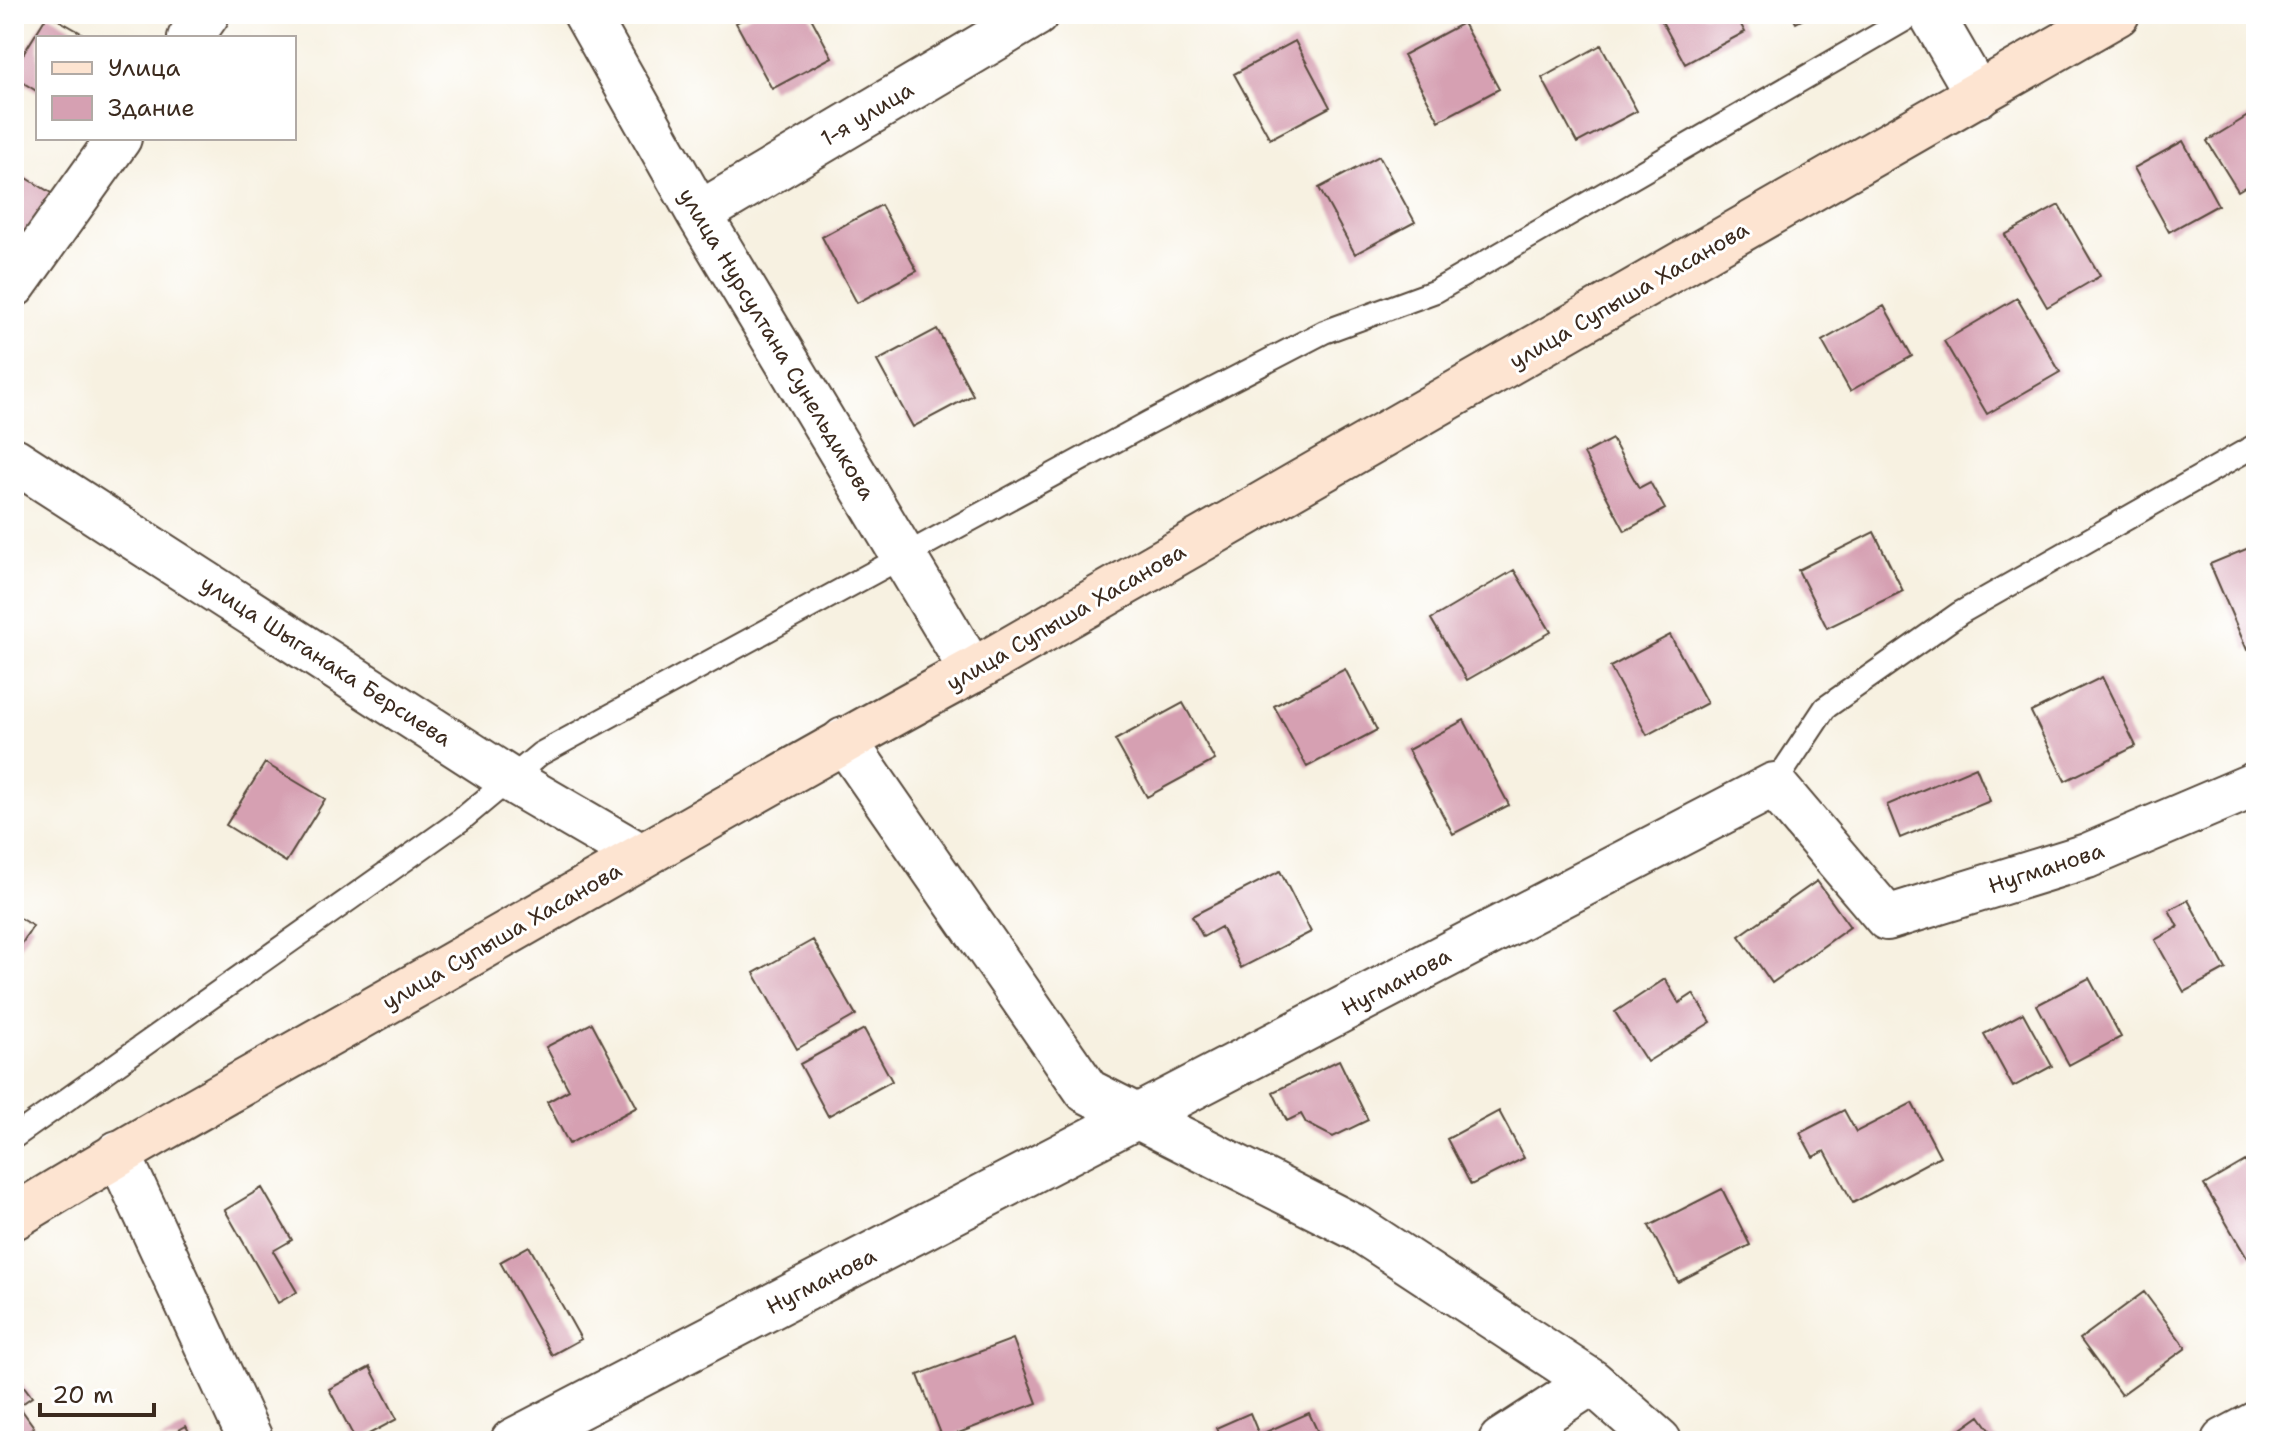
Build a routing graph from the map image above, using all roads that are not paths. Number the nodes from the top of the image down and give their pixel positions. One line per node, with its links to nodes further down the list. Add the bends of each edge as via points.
1 (207, 14): 7 (street)
2 (586, 14): 10 (street, улица Нурсултана Сунельдикова)
3 (1036, 14): 10 (street, 1-я улица)
4 (1915, 14): 14 (lane, via 1436,291 1324,332)
5 (1931, 14): 8 (street)
6 (2117, 14): 8 (street, улица Супыша Хасанова)
7 (191, 36)
8 (1978, 95): 15 (street, улица Супыша Хасанова)
9 (118, 140): 11 (street)
10 (699, 214): 14 (street, улица Нурсултана Сунельдикова)
11 (14, 285)
12 (2256, 445): 19 (lane, via 1960,613 1825,708)
13 (14, 460): 17 (street, улица Шыганака Берсиева)
14 (903, 556): 15 (street, улица Нурсултана Сунельдикова); 17 (lane, via 540,754)
15 (972, 671): 16 (street, улица Супыша Хасанова)
16 (844, 740): 20 (street, улица Супыша Хасанова); 21 (street, via 1087,1091)
17 (509, 779): 20 (street, улица Шыганака Берсиева); 22 (lane, via 461,820)
18 (2256, 784): 19 (street, Нугманова, via 2087,856 1887,918)
19 (1774, 785): 21 (street, Нугманова)
20 (641, 856): 23 (street, улица Супыша Хасанова)
21 (1137, 1117): 25 (street, via 1359,1229); 28 (street, Нугманова)
22 (14, 1137)
23 (118, 1153): 24 (street, улица Супыша Хасанова); 27 (street)
24 (14, 1217)
25 (1592, 1382): 29 (street); 30 (street)
26 (2256, 1424): 31 (street)
27 (251, 1441)
28 (513, 1441)
29 (1501, 1441)
30 (1659, 1441)
31 (2224, 1441)

